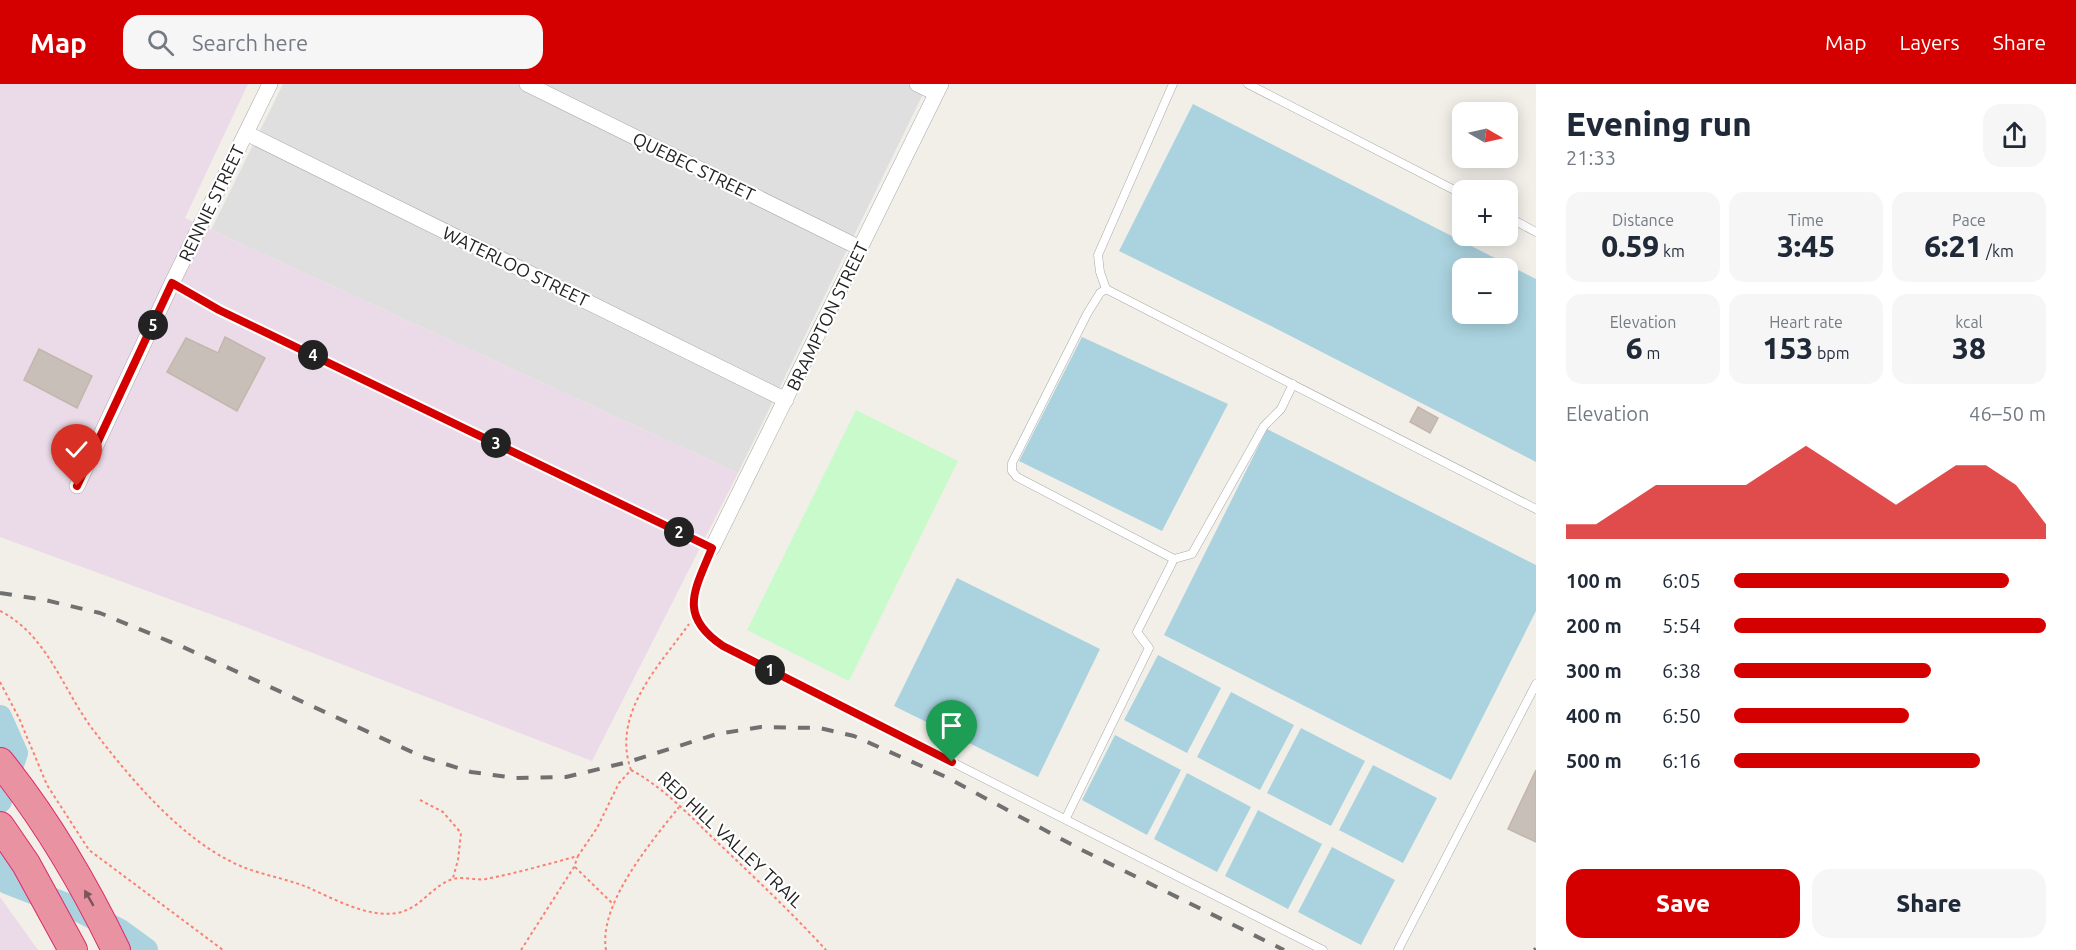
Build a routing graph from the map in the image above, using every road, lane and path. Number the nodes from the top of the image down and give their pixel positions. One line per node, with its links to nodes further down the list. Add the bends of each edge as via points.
1 (270, 84): 7 (street, RENNIE STREET)
2 (527, 84): 11 (street, QUEBEC STREET)
3 (917, 84): 6 (street)
4 (1173, 84): 13 (lane, via 1098,255)
5 (1248, 84): 8 (lane)
6 (939, 89): 11 (street, BRAMPTON STREET)
7 (246, 133): 12 (street, RENNIE STREET); 15 (street, WATERLOO STREET)
8 (1452, 189)
9 (1518, 222): 10 (lane)
10 (1536, 232)
11 (860, 248): 15 (street, BRAMPTON STREET)
12 (172, 283): 16 (street, RENNIE STREET); 18 (lane, via 219,310)
13 (1106, 289): 14 (lane); 19 (lane, via 1087,314 1012,463 1012,470 1017,477)
14 (1293, 384): 17 (lane); 19 (lane, via 1281,409 1263,426 1192,554)
15 (786, 400): 18 (street, BRAMPTON STREET)
16 (77, 486)
17 (1536, 509)
18 (712, 548): 21 (lane, via 694,594)
19 (1174, 559): 28 (lane, via 1137,632 1149,648)
20 (0, 612): 32 (path, via 31,634 58,671 81,714 133,779 195,840 230,861 381,914 414,908)
21 (695, 616): 25 (path, via 639,693 627,733); 28 (lane, via 707,634 723,646)
22 (0, 682): 36 (path, via 47,785 89,850)
23 (1536, 684): 41 (lane)
24 (0, 762): 35 (highway, one-way to 24, via 57,843)
25 (631, 770): 27 (path, RED HILL VALLEY TRAIL); 30 (path, RED HILL VALLEY TRAIL, via 619,783)
26 (420, 800): 32 (path, via 443,812 461,833)
27 (680, 806): 33 (path, via 644,850); 39 (path, RED HILL VALLEY TRAIL)
28 (1066, 818): 40 (lane)
29 (0, 826): 34 (highway, via 26,864)
30 (578, 856): 31 (path, RED HILL VALLEY TRAIL); 32 (path, via 482,879)
31 (574, 867): 33 (path); 37 (path, RED HILL VALLEY TRAIL)
32 (453, 878)
33 (614, 905): 38 (path, via 605,925)
34 (73, 950)
35 (116, 950)
36 (223, 950)
37 (521, 950)
38 (606, 950)
39 (826, 950)
40 (1323, 950)
41 (1398, 950)

